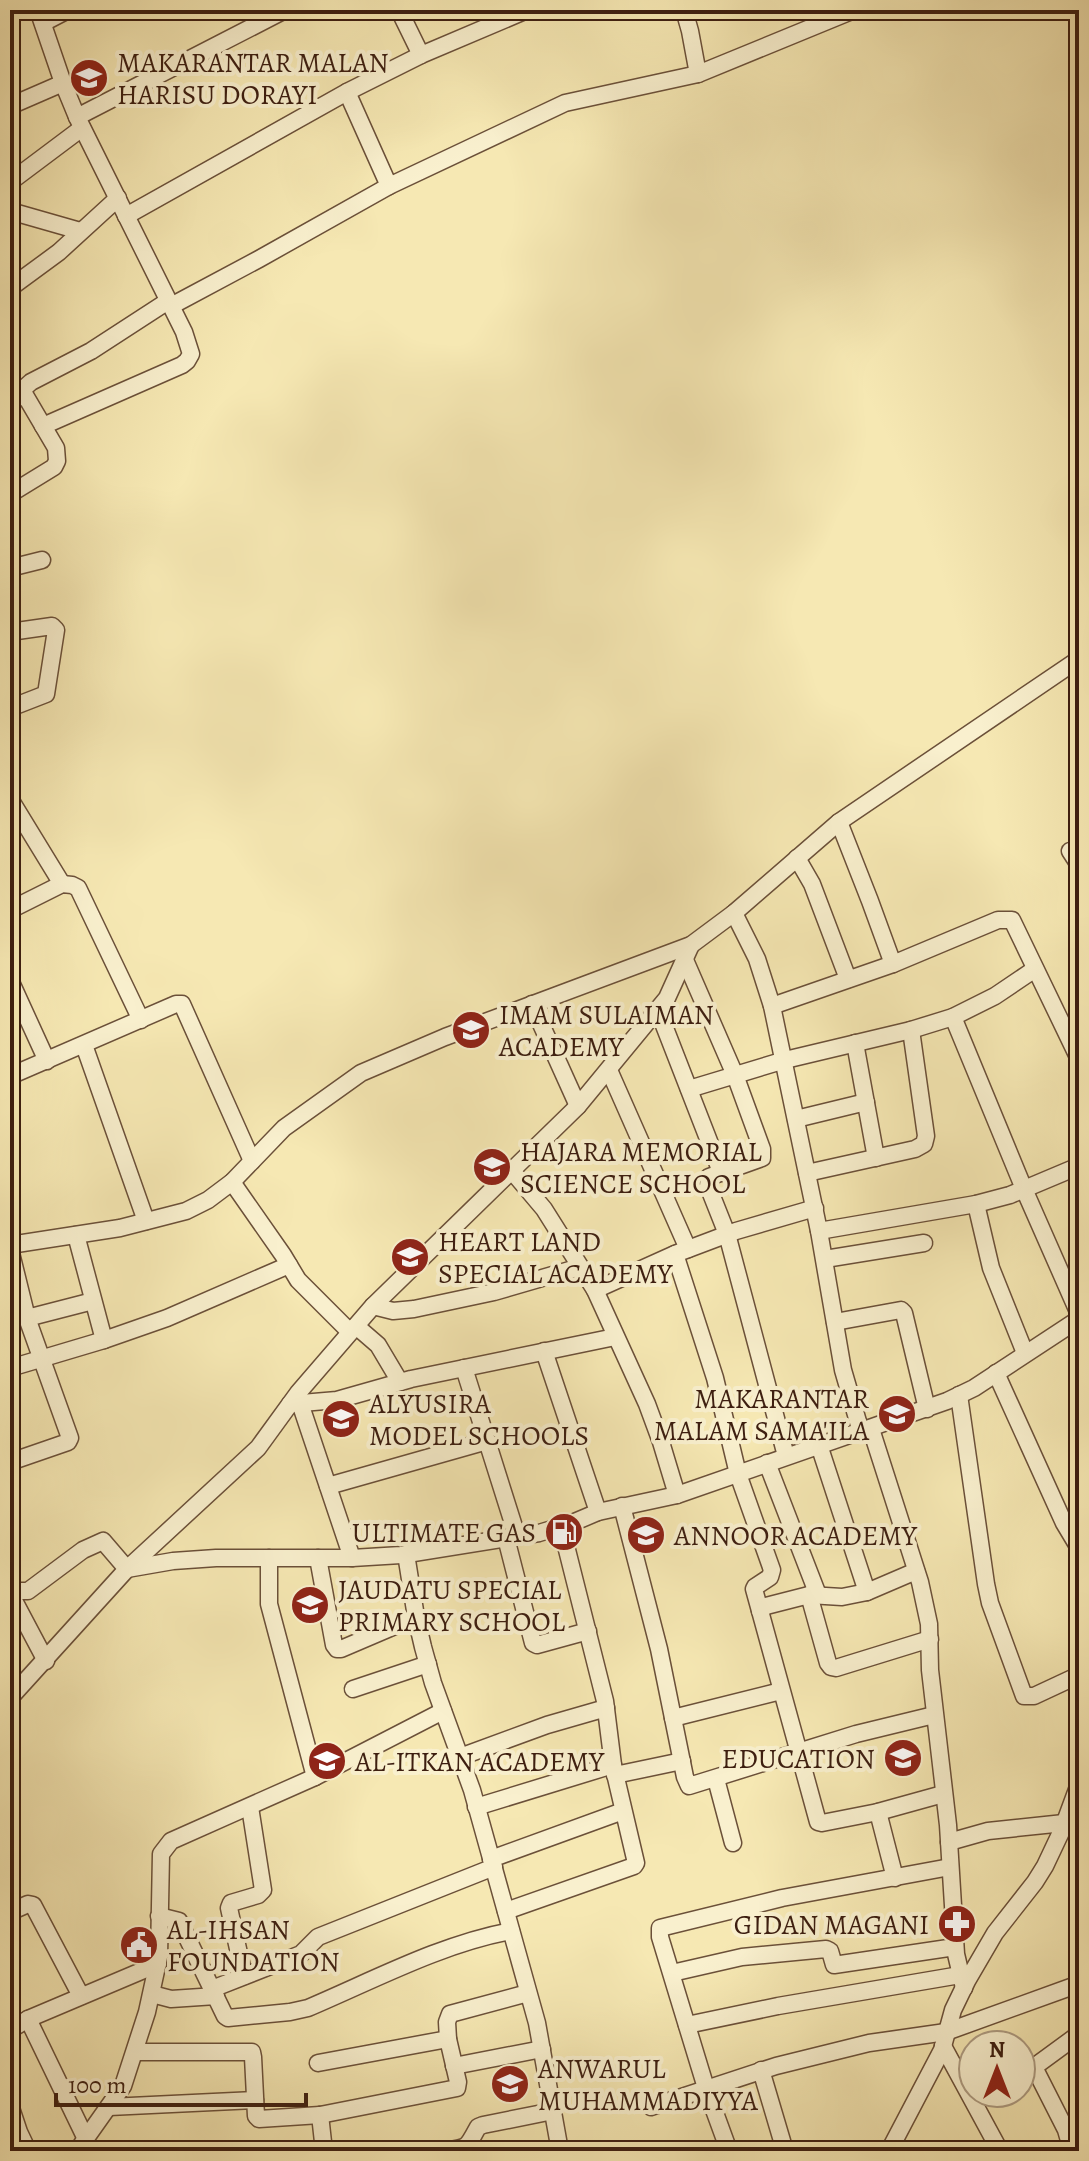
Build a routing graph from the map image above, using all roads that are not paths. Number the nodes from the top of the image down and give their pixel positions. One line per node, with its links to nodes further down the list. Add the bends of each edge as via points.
1 (68, 10): 7 (street)
2 (285, 10): 13 (street)
3 (399, 10): 8 (street)
4 (527, 10): 8 (street)
5 (684, 10): 9 (street)
6 (854, 10): 9 (street)
7 (40, 16): 10 (street)
8 (421, 55): 11 (street)
9 (698, 74): 15 (street, via 565,103)
10 (63, 83): 12 (street); 13 (street)
11 (347, 92): 15 (street); 18 (street)
12 (10, 106)
13 (80, 123): 14 (street); 16 (street)
14 (10, 182)
15 (389, 186): 21 (street)
16 (118, 198): 18 (street); 19 (street)
17 (10, 211): 19 (street)
18 (126, 216): 21 (street)
19 (80, 231): 20 (street)
20 (10, 288)
21 (169, 304): 22 (street); 24 (street, via 191,354 187,361)
22 (22, 390): 23 (street); 24 (street)
23 (10, 404)
24 (43, 426): 25 (street, via 57,461)
25 (10, 494)
26 (42, 560): 27 (street)
27 (10, 568)
28 (10, 632): 30 (street, via 52,626 56,630 46,694)
29 (1079, 659): 32 (street)
30 (10, 708)
31 (10, 799): 34 (street)
32 (839, 822): 33 (street); 38 (street)
33 (797, 858): 36 (street); 40 (street)
34 (62, 884): 35 (street); 46 (street, via 78,888)
35 (10, 910)
36 (734, 913): 37 (street); 43 (street)
37 (688, 952): 42 (street); 44 (street); 54 (street)
38 (893, 964): 39 (street, via 1005,919 1012,920); 40 (street)
39 (1035, 969): 45 (street); 50 (street)
40 (848, 979): 43 (street)
41 (10, 980): 52 (street)
42 (532, 1004): 58 (street); 61 (street, via 361,1073 284,1128)
43 (772, 1006): 51 (street)
44 (658, 1010): 53 (street); 56 (street)
45 (953, 1017): 47 (street); 67 (street)
46 (141, 1020): 49 (street); 61 (street, via 182,1004)
47 (911, 1030): 48 (street); 60 (street, via 924,1144)
48 (855, 1043): 51 (street); 57 (street)
49 (84, 1045): 52 (street); 70 (street)
50 (1079, 1059)
51 (785, 1060): 54 (street); 59 (street)
52 (47, 1061): 55 (street)
53 (609, 1070): 58 (street); 76 (street)
54 (735, 1075): 56 (street); 64 (street, via 762,1158)
55 (10, 1076)
56 (689, 1089): 64 (street)
57 (866, 1102): 59 (street); 60 (street)
58 (578, 1106): 63 (street)
59 (796, 1119): 65 (street)
60 (876, 1158): 65 (street)
61 (252, 1161): 66 (street)
62 (1079, 1166): 67 (street)
63 (512, 1171): 79 (street, via 544,1209); 82 (street)
64 (721, 1172): 72 (street, via 707,1180)
65 (807, 1173): 69 (street)
66 (232, 1182): 70 (street, via 186,1211); 78 (street)
67 (1024, 1189): 68 (street); 83 (street)
68 (976, 1204): 71 (street); 90 (street, via 991,1268)
69 (815, 1208): 71 (street); 72 (street)
70 (146, 1221): 73 (street)
71 (819, 1231): 77 (street)
72 (727, 1234): 76 (street); 102 (street)
73 (76, 1235): 75 (street); 81 (street)
74 (924, 1243): 77 (street)
75 (10, 1247): 84 (street)
76 (681, 1252): 80 (street); 105 (street)
77 (825, 1259): 85 (street)
78 (289, 1265): 86 (street, via 304,1287); 88 (street)
79 (580, 1267): 80 (street); 82 (street, via 414,1309)
80 (595, 1290): 87 (street)
81 (93, 1301): 84 (street); 88 (street)
82 (373, 1306): 86 (street)
83 (1079, 1316): 90 (street)
84 (27, 1318): 91 (street)
85 (835, 1322): 98 (street, via 901,1310); 99 (street, via 843,1370)
86 (353, 1329): 95 (street, via 378,1345); 97 (street)
87 (615, 1337): 89 (street); 107 (street, via 647,1404)
88 (104, 1340): 91 (street)
89 (544, 1351): 93 (street); 109 (street)
90 (1025, 1353): 94 (street)
91 (40, 1359): 92 (street); 103 (street, via 69,1441)
92 (10, 1368)
93 (464, 1368): 95 (street); 100 (street)
94 (996, 1373): 96 (street); 112 (street)
95 (400, 1382): 97 (street, via 337,1400)
96 (959, 1395): 98 (street); 128 (street, via 990,1603 1024,1696)
97 (295, 1404): 106 (street); 117 (street, via 258,1448)
98 (927, 1409): 99 (street)
99 (866, 1431): 101 (street); 118 (street)
100 (487, 1441): 106 (street); 111 (street)
101 (819, 1445): 102 (street); 120 (street)
102 (786, 1456): 104 (street)
103 (10, 1462)
104 (767, 1463): 105 (street); 121 (street)
105 (738, 1474): 107 (street); 122 (street, via 772,1570 754,1589)
106 (328, 1486): 116 (street)
107 (677, 1495): 108 (street)
108 (622, 1506): 109 (street); 135 (street)
109 (598, 1512): 110 (street)
110 (561, 1526): 111 (street); 124 (street)
111 (511, 1537): 113 (street); 124 (street, via 533,1643)
112 (1078, 1545)
113 (406, 1554): 116 (street); 123 (street)
114 (269, 1558): 115 (street); 117 (street, via 173,1561); 140 (street, via 269,1604)
115 (318, 1558): 116 (street); 123 (street, via 337,1649)
116 (352, 1558)
117 (127, 1569): 119 (street, via 103,1541 28,1591); 126 (street)
118 (916, 1571): 120 (street); 125 (street)
119 (10, 1592): 126 (street)
120 (867, 1592): 121 (street)
121 (813, 1595): 122 (street); 125 (street, via 831,1667)
122 (760, 1611): 130 (street)
123 (416, 1617): 127 (street)
124 (588, 1631): 132 (street)
125 (930, 1639): 134 (street)
126 (46, 1661): 131 (street)
127 (428, 1664): 129 (street); 133 (street)
128 (1079, 1675)
129 (353, 1689)
130 (781, 1691): 135 (street); 136 (street)
131 (10, 1698)
132 (606, 1708): 137 (street); 139 (street)
133 (443, 1711): 137 (street); 140 (street)
134 (934, 1715): 136 (street); 142 (street)
135 (673, 1718): 138 (street)
136 (799, 1752): 141 (street); 147 (street, via 819,1823)
137 (460, 1757): 145 (street)
138 (682, 1761): 139 (street); 141 (street, via 689,1786)
139 (614, 1770): 145 (street); 146 (street)
140 (315, 1777): 144 (street)
141 (716, 1779): 149 (street)
142 (943, 1794): 147 (street); 148 (street)
143 (1075, 1800): 148 (street); 161 (street, via 1040,1874)
144 (250, 1807): 155 (street, via 171,1841 161,1854); 160 (street, via 263,1890 229,1908)
145 (476, 1807): 150 (street)
146 (623, 1811): 150 (street); 153 (street, via 634,1866)
147 (878, 1812): 152 (street)
148 (949, 1842): 151 (street)
149 (733, 1843)
150 (492, 1863): 153 (street); 160 (street, via 318,1937 301,1954)
151 (950, 1867): 152 (street); 157 (street)
152 (895, 1878): 159 (street, via 660,1928)
153 (506, 1911): 156 (street)
154 (10, 1912): 166 (street, via 33,1905)
155 (159, 1916): 158 (street); 163 (street, via 179,1921)
156 (511, 1931): 163 (street, via 446,1950 290,2012 228,2018); 164 (street)
157 (955, 1947): 159 (street, via 834,1965 826,1949 758,1954); 161 (street)
158 (158, 1964): 165 (street); 166 (street)
159 (672, 1973): 168 (street)
160 (244, 1976): 163 (street)
161 (962, 1982): 168 (street, via 778,2006); 172 (street)
162 (1079, 1984): 172 (street)
163 (214, 1993): 165 (street, via 171,1999)
164 (528, 1993): 171 (street, via 450,2014); 173 (street)
165 (152, 1994): 174 (street)
166 (81, 1996): 167 (street)
167 (28, 2019): 169 (street); 190 (street)
168 (687, 2025): 181 (street)
169 (10, 2030)
170 (1079, 2034): 177 (street)
171 (448, 2039): 176 (street); 178 (street)
172 (944, 2039): 175 (street); 179 (street, via 869,2043); 198 (street)
173 (542, 2049): 178 (street); 187 (street)
174 (135, 2052): 182 (street, via 252,2052); 184 (street)
175 (957, 2060)
176 (318, 2063)
177 (1037, 2064)
178 (454, 2066): 188 (street, via 457,2088)
179 (761, 2070): 181 (street); 197 (street)
180 (1037, 2084): 200 (street, via 1066,2130)
181 (706, 2088): 185 (street); 196 (street)
182 (255, 2100): 184 (street); 188 (street, via 259,2119)
183 (10, 2105): 189 (street)
184 (109, 2107): 190 (street)
185 (651, 2107)
186 (984, 2109): 199 (street)
187 (553, 2111): 191 (street, via 478,2127); 195 (street)
188 (320, 2115): 193 (street)
189 (14, 2134): 192 (street)
190 (81, 2145)
191 (474, 2145): 194 (street)
192 (28, 2151)
193 (324, 2151)
194 (443, 2151)
195 (560, 2151)
196 (729, 2151)
197 (785, 2151)
198 (889, 2151)
199 (1000, 2151)
200 (1072, 2151)

